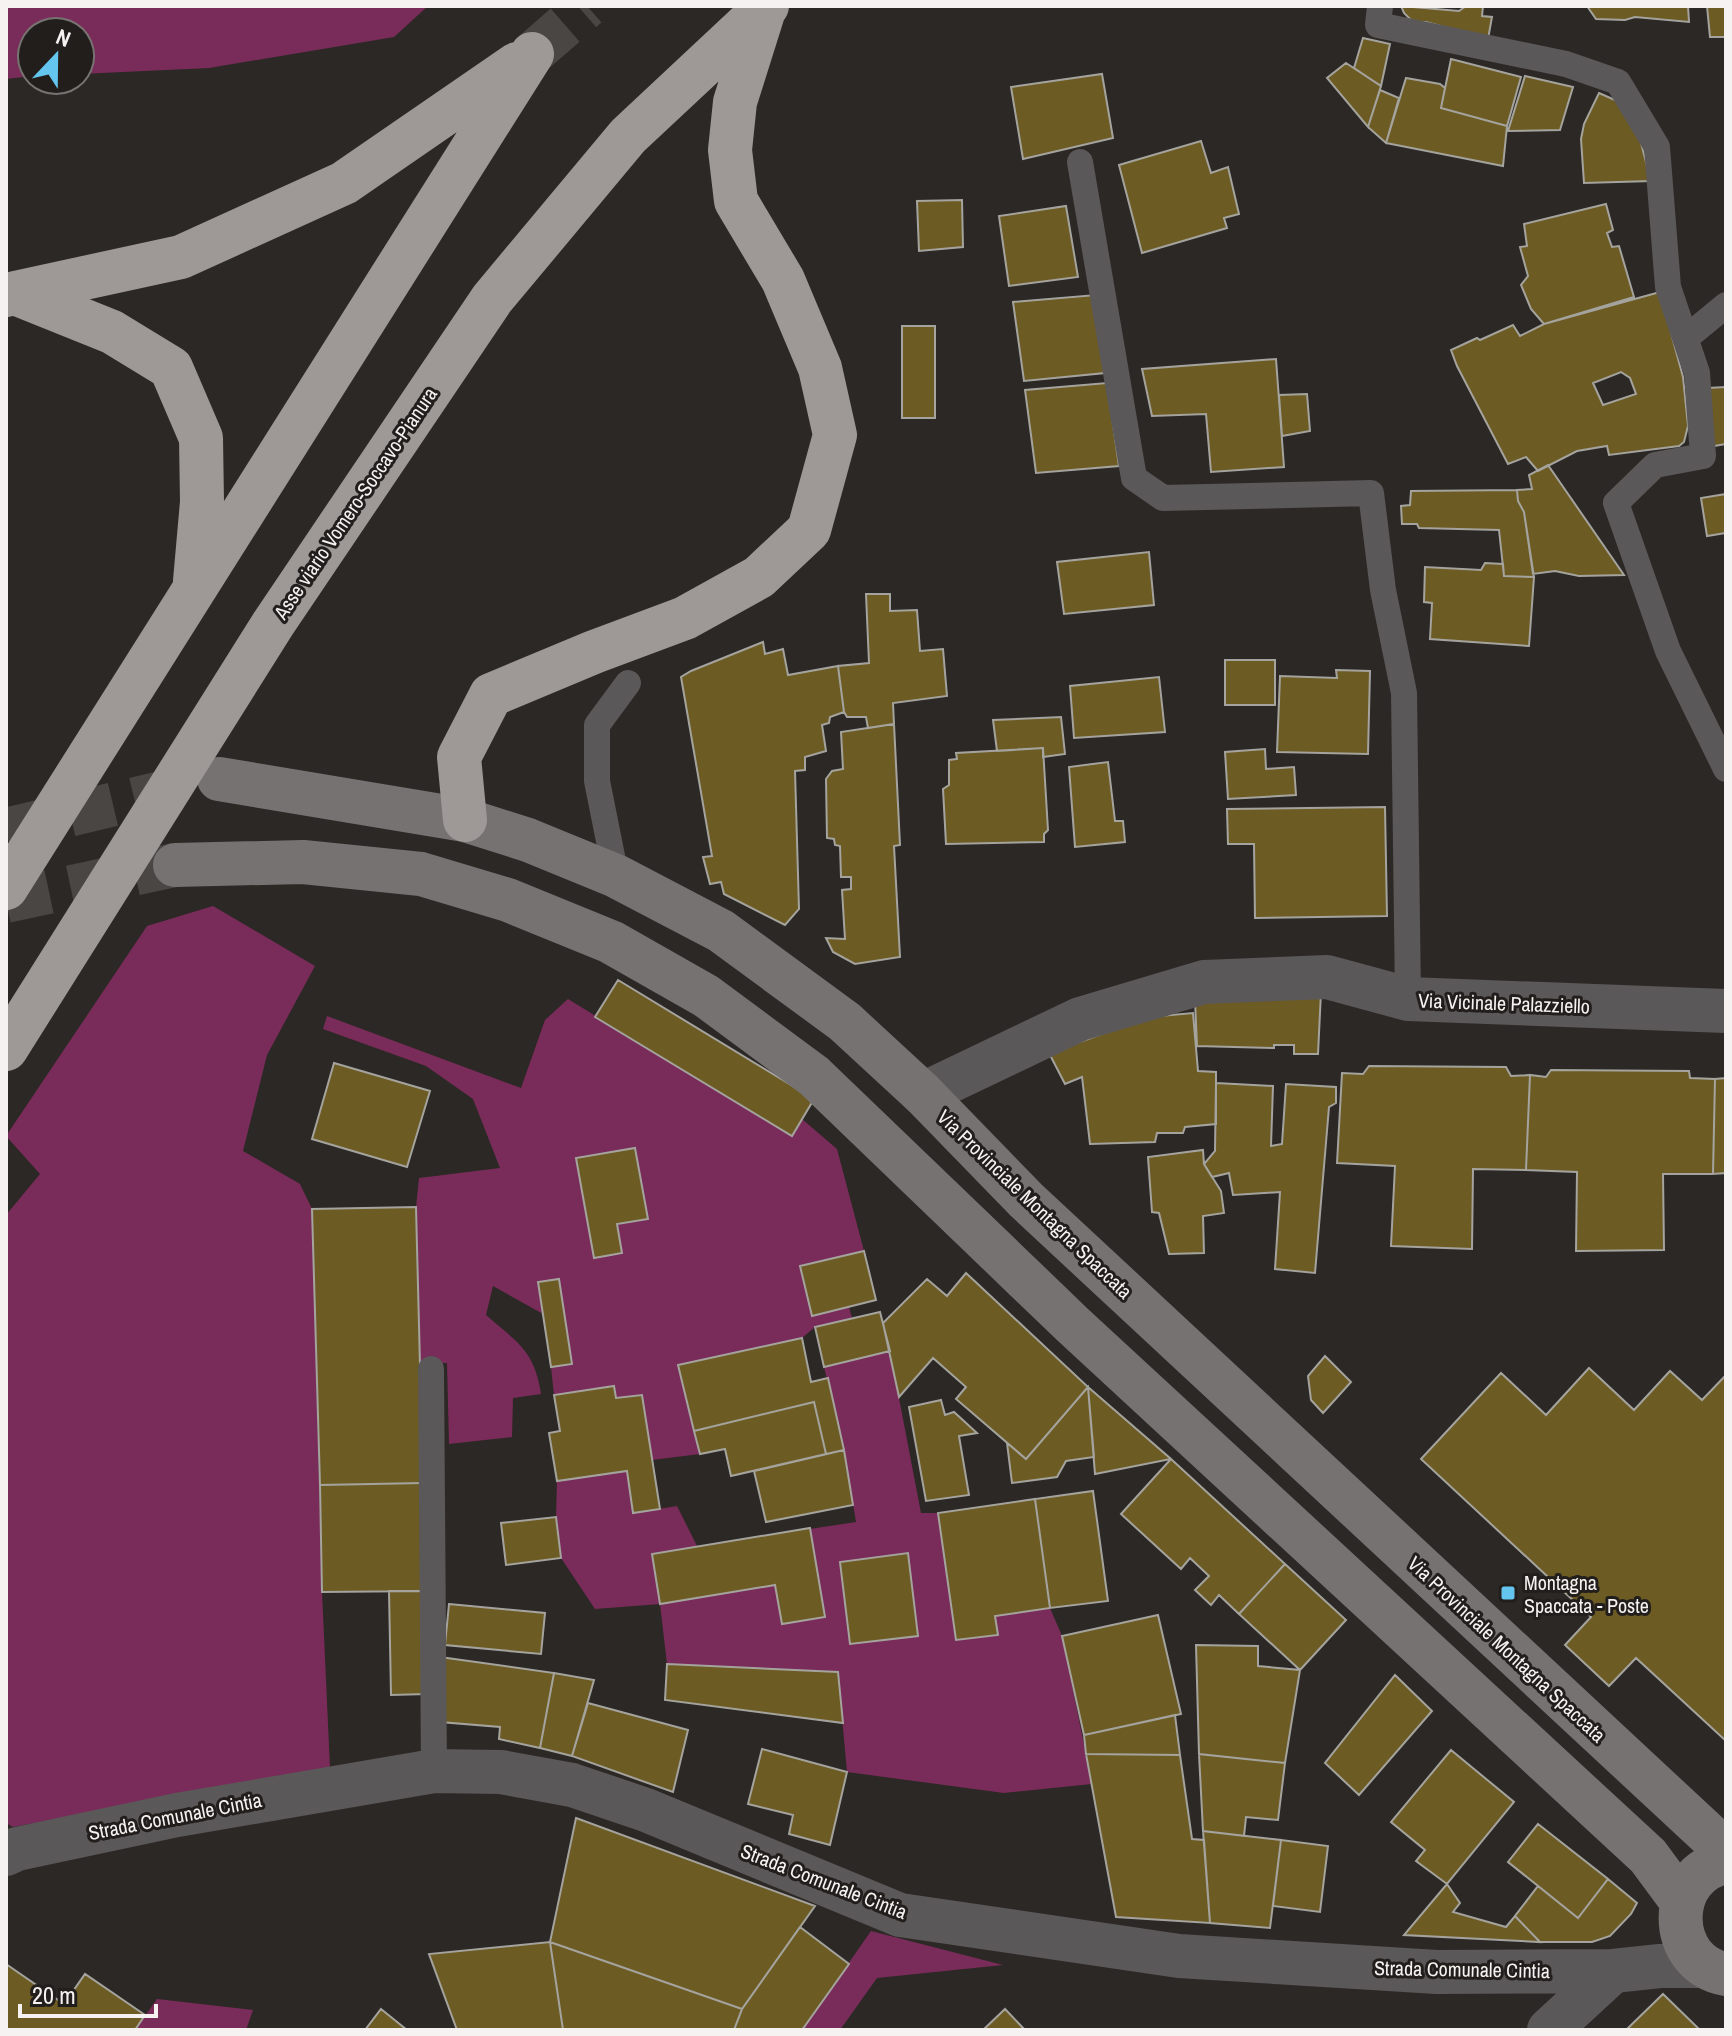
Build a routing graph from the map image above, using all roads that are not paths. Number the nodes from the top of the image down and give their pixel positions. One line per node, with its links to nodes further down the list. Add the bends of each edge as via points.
1 (1380, 6): 6 (lane, via 1378,25 1566,64 1618,82 1657,147 1668,287)
2 (766, 7): 11 (highway, via 735,102 730,150 736,201 783,280 820,368 835,435 809,530 759,577 685,618 491,695 459,757); 17 (highway, Asse viario Vomero-Soccavo-Pianura, via 628,136 492,299 273,624)
3 (1080, 162): 15 (lane, via 1134,478 1163,498 1371,493 1404,693)
4 (10, 294): 7 (highway, via 112,332 171,368 201,438); 7 (highway, via 181,257 344,183 532,54)
5 (1726, 305): 6 (lane)
6 (1686, 338): 9 (lane, via 1697,373 1703,456 1655,465 1616,503 1668,651)
7 (195, 586): 14 (highway)
8 (628, 683): 13 (lane, via 597,725 597,781)
9 (1726, 769)
10 (219, 779): 11 (street, Via Provinciale Montagna Spaccata)
11 (465, 820): 13 (street, Via Provinciale Montagna Spaccata)
12 (175, 865): 24 (street, via 303,862 421,874 508,900 611,942 706,996 814,1076 1073,1325 1648,1856)
13 (616, 876): 18 (street, Via Provinciale Montagna Spaccata, via 721,931 845,1022)
14 (6, 888)
15 (1408, 999): 16 (street, Via Vicinale Palazziello); 18 (street, Via Vicinale Palazziello, via 1327,977 1204,982 1080,1019)
16 (1726, 1011)
17 (6, 1049)
18 (923, 1094): 21 (street, Via Provinciale Montagna Spaccata, via 1045,1219)
19 (431, 1369): 20 (lane)
20 (434, 1771): 22 (street, Strada Comunale Cintia, via 101,1829); 25 (street, Strada Comunale Cintia, via 501,1772 572,1785 646,1810 900,1915 1179,1956 1437,1972)
21 (1726, 1851)
22 (6, 1854)
23 (1726, 1862): 24 (street, via 1692,1882)
24 (1691, 1949): 25 (street, Strada Comunale Cintia)
25 (1613, 1971): 26 (street)
26 (1549, 2030)

